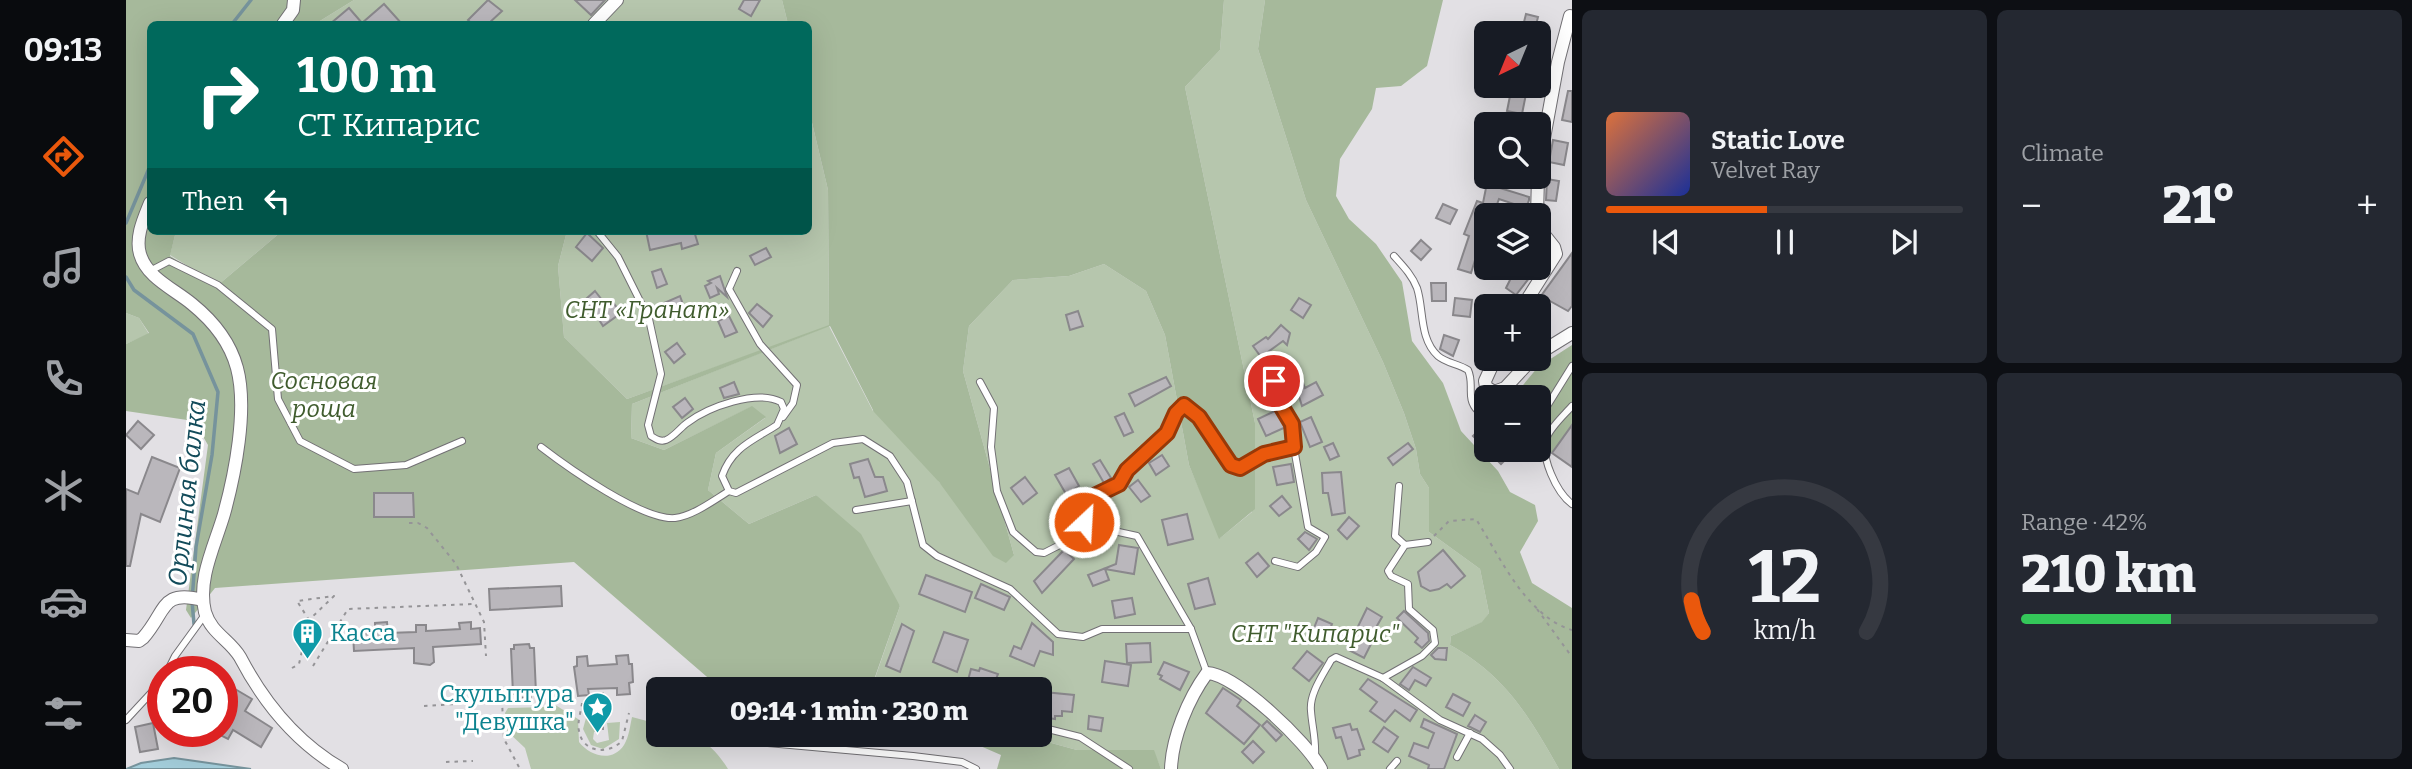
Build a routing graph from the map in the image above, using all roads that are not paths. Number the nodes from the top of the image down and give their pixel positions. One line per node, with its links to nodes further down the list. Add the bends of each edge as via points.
1 (294, 0): 4 (street)
2 (617, 0): 5 (street)
3 (1570, 16): 6 (street)
4 (285, 21)
5 (597, 21)
6 (1549, 112)
7 (147, 212): 12 (street, via 139,252)
8 (600, 235): 24 (lane, via 618,257 649,320 662,373 648,425 651,436 668,440 710,410 771,396 781,402)
9 (1551, 247): 11 (street, via 1556,254)
10 (1394, 256): 23 (lane, via 1418,291 1421,320 1433,351 1468,370)
11 (1551, 262)
12 (150, 271): 25 (lane, via 169,261 218,285 272,329 278,399 300,441 354,469 406,465); 37 (street, via 199,310 224,338 242,395 233,466)
13 (737, 271): 24 (lane, via 729,289 760,344 797,386)
14 (1572, 333): 15 (street)
15 (1551, 347)
16 (1572, 366): 21 (lane)
17 (1521, 371): 20 (street)
18 (1274, 381): 27 (lane, via 1277,399 1292,424)
19 (980, 382): 33 (lane, via 994,408 992,447 998,491 1013,531 1036,552 1044,552)
20 (1508, 385)
21 (1551, 400)
22 (1572, 406): 31 (lane, via 1547,438 1545,453 1555,481)
23 (1474, 407)
24 (782, 419): 29 (lane, via 747,440 726,464 722,476)
25 (462, 441)
26 (541, 447): 29 (lane, via 585,481 638,507 675,518)
27 (1294, 447): 33 (lane, via 1264,454 1240,468 1231,465 1199,417 1184,405 1167,433 1127,470 1119,484 1088,499 1082,512); 36 (lane, via 1308,527 1325,537 1298,567)
28 (1399, 486): 35 (lane, via 1395,536)
29 (729, 491): 30 (lane, via 736,493 833,443 863,439 890,456 907,482)
30 (912, 501): 32 (lane); 39 (lane, via 923,545 1010,589 1058,634 1083,637 1102,629)
31 (1572, 504)
32 (856, 510)
33 (1087, 531): 39 (lane, via 1137,536)
34 (1428, 542): 35 (lane)
35 (1405, 545): 43 (lane, via 1388,571 1408,584 1409,609 1436,637 1422,656)
36 (1275, 562)
37 (203, 600): 38 (street); 40 (street, via 171,598 143,638)
38 (206, 614): 41 (lane); 52 (street, via 273,709 309,746)
39 (1191, 629): 42 (lane)
40 (126, 640)
41 (174, 656)
42 (1207, 673): 51 (street, via 1216,673 1259,702); 55 (street, via 1184,718)
43 (1383, 678): 47 (lane, via 1440,720); 51 (lane, via 1342,658 1331,660 1310,710)
44 (147, 697): 45 (lane)
45 (126, 720)
46 (1052, 730): 54 (lane, via 1080,737)
47 (1470, 733): 49 (lane); 57 (lane, via 1500,755)
48 (813, 747): 53 (lane, via 962,761)
49 (1457, 757)
50 (1397, 761): 56 (lane)
51 (1318, 763)
52 (342, 769)
53 (976, 769)
54 (1129, 769)
55 (1171, 769)
56 (1390, 769)
57 (1510, 769)

